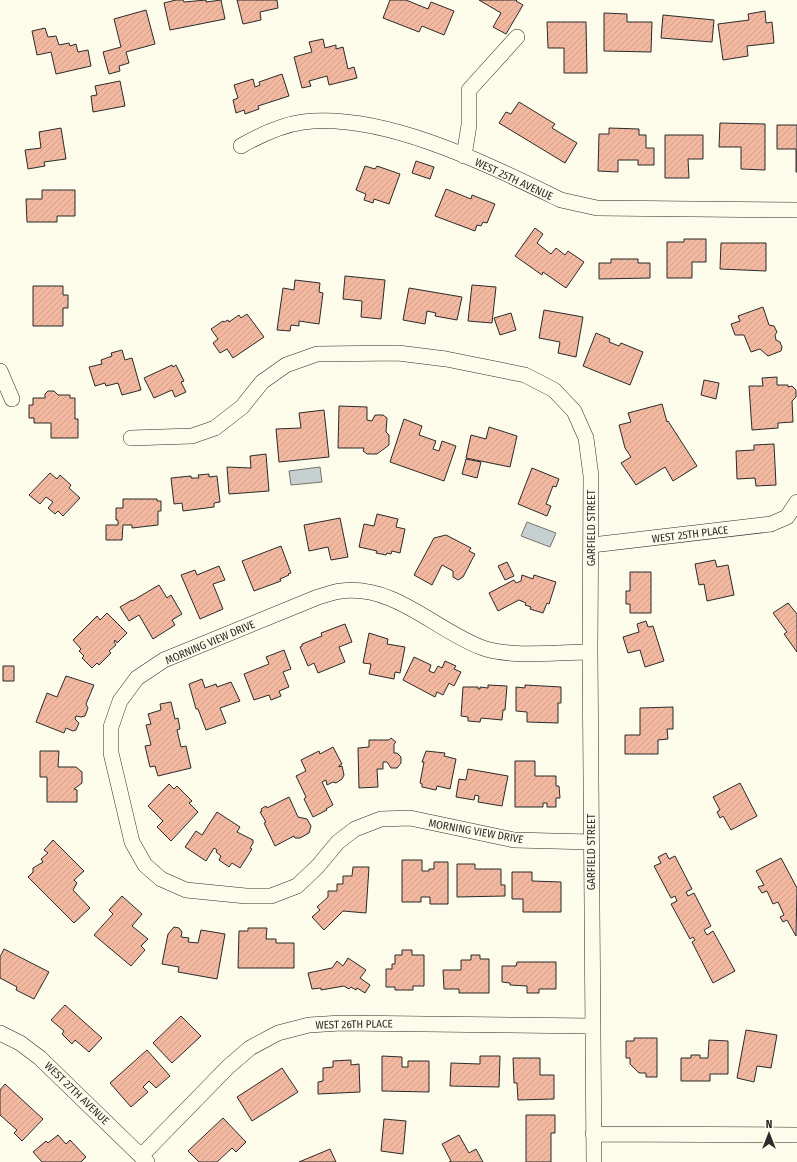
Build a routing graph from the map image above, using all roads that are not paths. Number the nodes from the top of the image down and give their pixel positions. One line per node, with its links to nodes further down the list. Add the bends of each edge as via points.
1 (517, 37): 3 (street, via 469,90 469,125)
2 (241, 146): 3 (street, WEST 25TH AVENUE, via 260,135 302,122 346,122 441,146)
3 (464, 156): 4 (street, WEST 25TH AVENUE, via 561,200 597,208)
4 (797, 210)
5 (0, 371): 6 (street)
6 (12, 399)
7 (131, 438): 9 (street, GARFIELD STREET, via 192,436 215,428 242,407 262,382 286,365 317,354 398,353 446,359 525,375 554,390 574,411 586,438 591,476)
8 (797, 502): 9 (street, WEST 25TH PLACE, via 787,516 771,524)
9 (592, 545): 10 (street, GARFIELD STREET)
10 (590, 652): 11 (street, GARFIELD STREET); 11 (street, MORNING VIEW DRIVE, via 502,652 483,648 396,600 367,591 341,591 318,597 164,660 137,678 120,701 111,727 111,753 132,842 145,864 161,879 186,890 271,896 296,886 318,866 338,842 355,829 381,819 410,818 514,840)
11 (591, 842): 12 (street, GARFIELD STREET)
12 (592, 1026): 14 (street, GARFIELD STREET); 16 (street, WEST 26TH PLACE, via 341,1023 309,1025 278,1033 250,1048 228,1067)
13 (0, 1033): 16 (street, WEST 27TH AVENUE, via 20,1043 40,1058)
14 (593, 1134): 15 (street); 17 (street, GARFIELD STREET)
15 (797, 1134)
16 (144, 1159)
17 (594, 1162)

